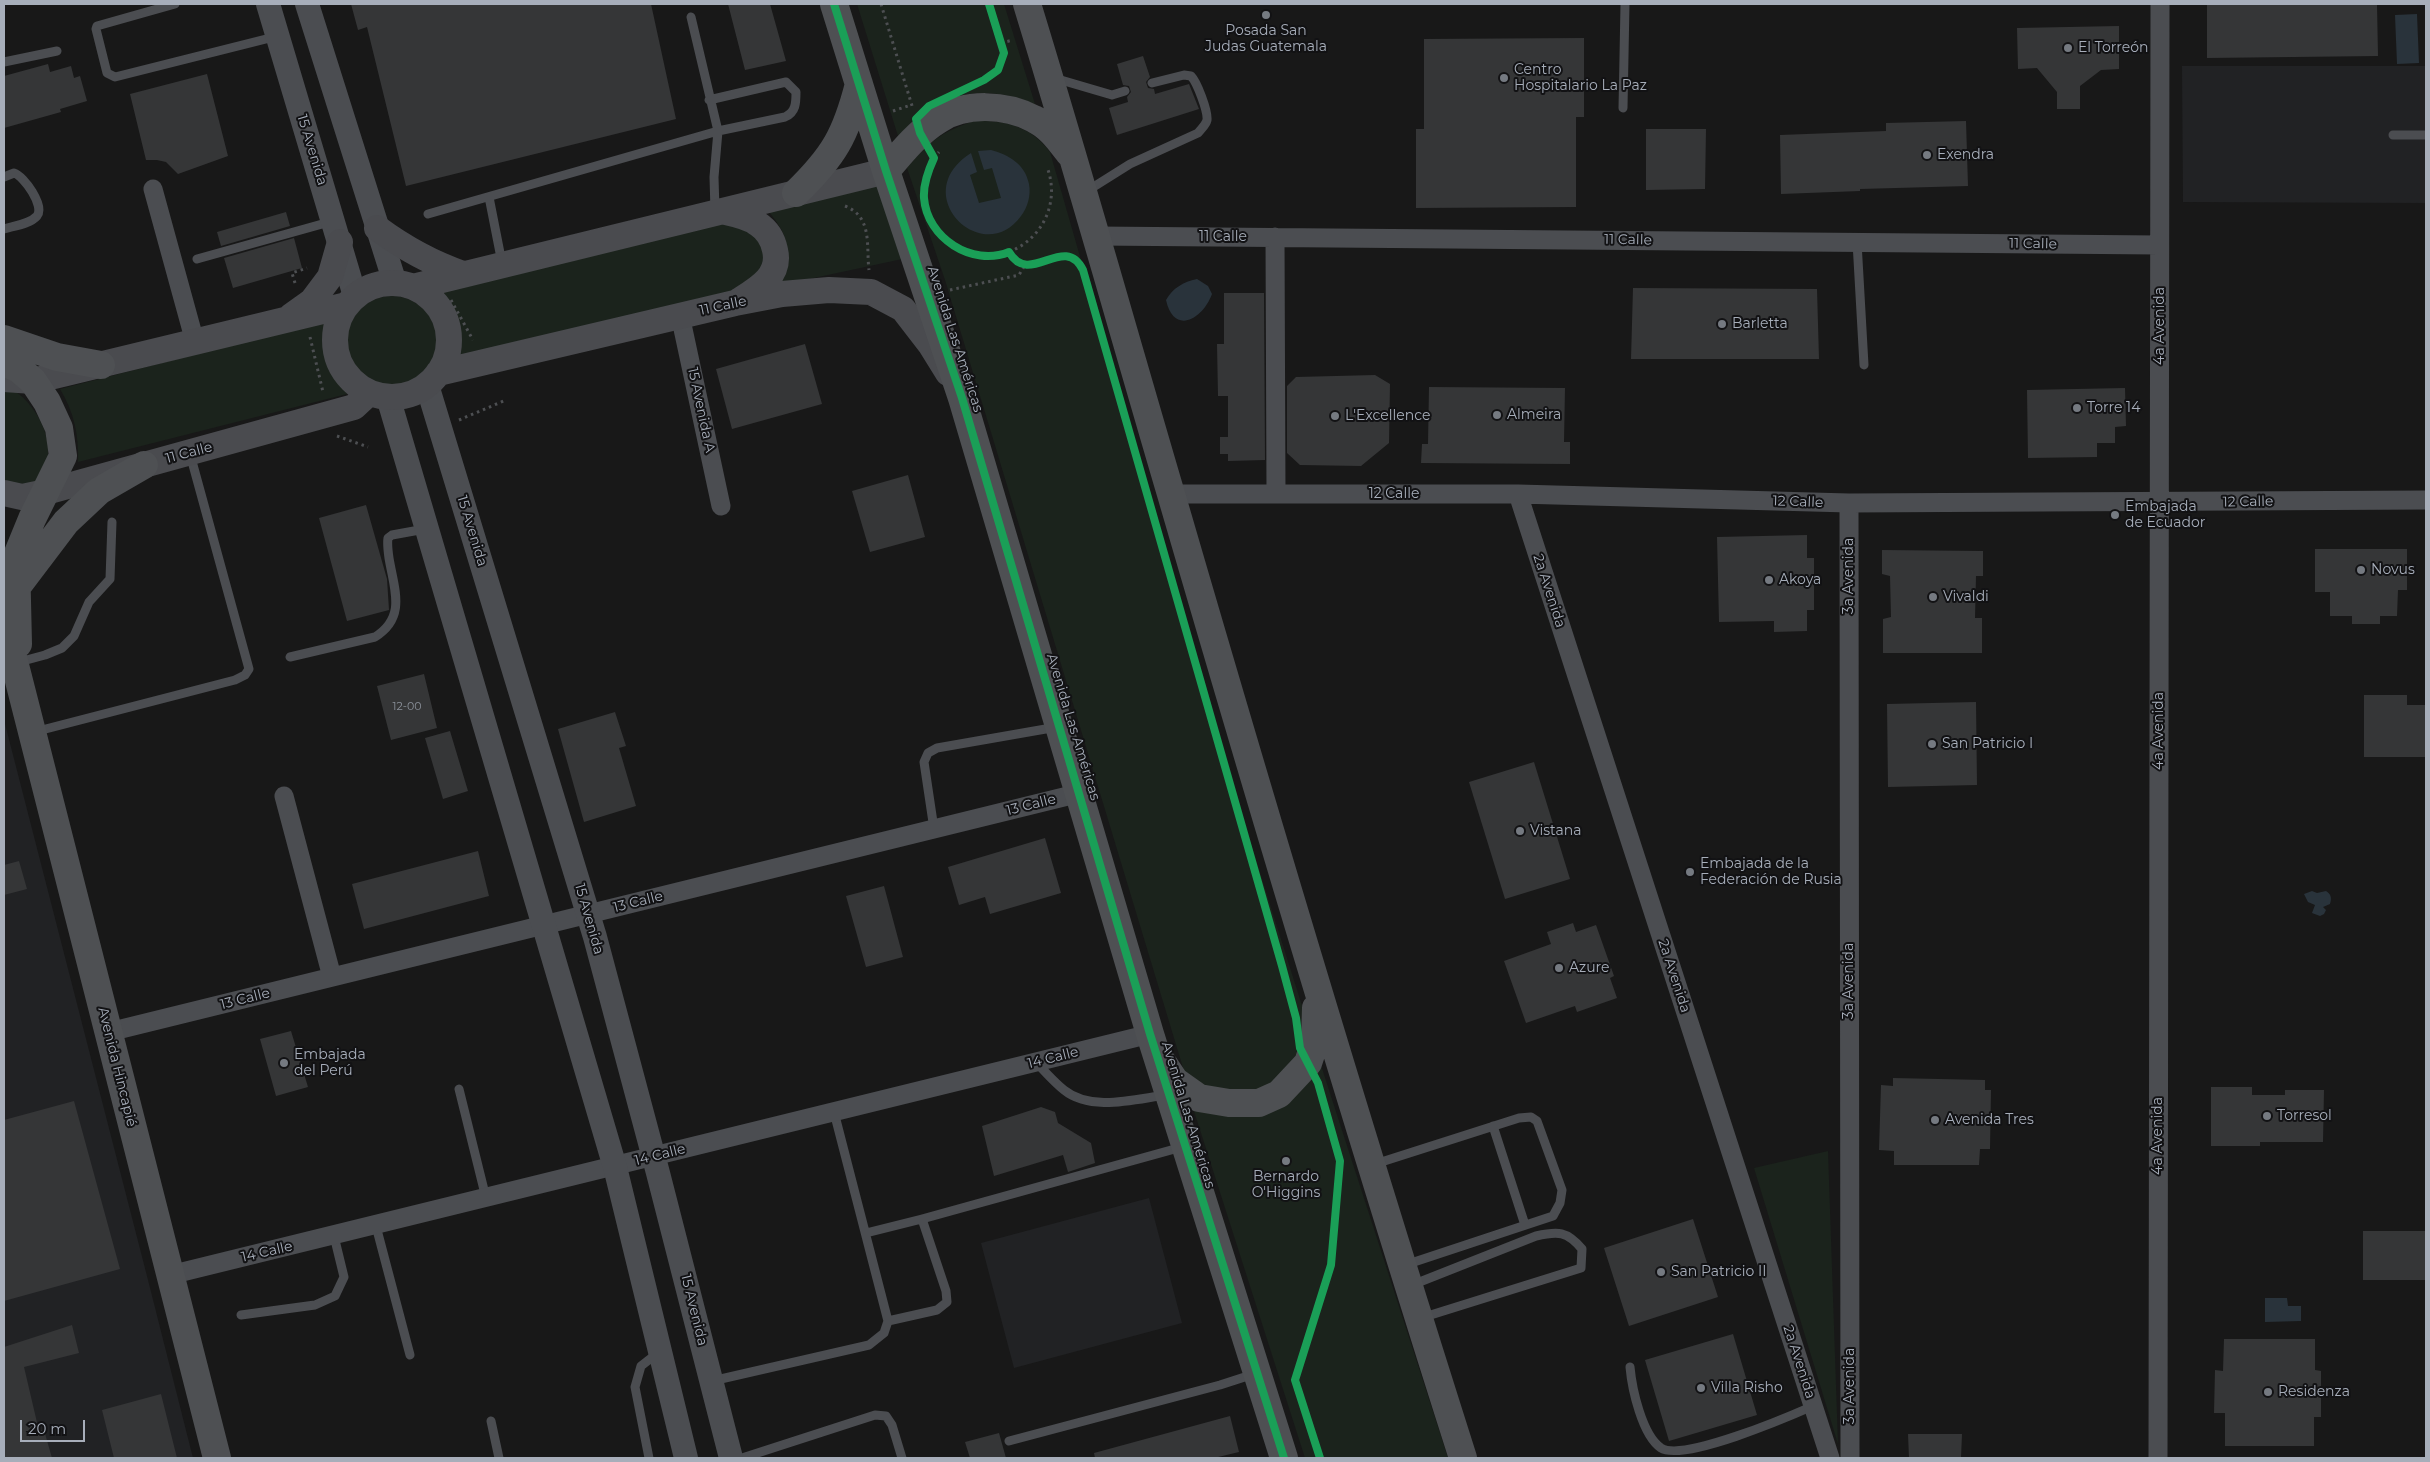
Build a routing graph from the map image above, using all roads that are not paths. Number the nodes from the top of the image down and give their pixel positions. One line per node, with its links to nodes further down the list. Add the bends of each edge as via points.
1 (175, 4): 8 (lane, via 97,26 107,73 114,77)
2 (834, 4): 13 (main road, Avenida Las Américas)
3 (1027, 4): 11 (main road)
4 (1625, 4): 16 (lane)
5 (2160, 4): 35 (street, 4a Avenida)
6 (308, 7): 8 (street); 29 (street)
7 (691, 17): 15 (lane)
8 (273, 20): 31 (street, 15 Avenida)
9 (57, 50): 10 (lane)
10 (4, 62)
11 (1049, 76): 14 (lane, via 1112,95); 20 (main road)
12 (1152, 83): 25 (lane, via 1191,76 1196,81 1207,119 1205,126 1130,164)
13 (859, 84): 21 (main road, Avenida Las Américas); 24 (main road, via 850,120 838,144 822,168)
14 (1125, 91)
15 (709, 100): 17 (lane); 17 (lane, via 786,82 796,92 796,105 790,115)
16 (1623, 108)
17 (718, 131): 26 (lane); 27 (lane, via 714,177)
18 (2393, 135): 19 (lane)
19 (2426, 135)
20 (1075, 160): 21 (main road, via 1054,133 1035,119 1007,108 972,108 918,126); 25 (main road)
21 (886, 171): 24 (main road); 53 (main road, Avenida Las Américas)
22 (4, 177): 30 (lane, via 14,173 22,178 35,196 40,210 27,222)
23 (153, 189): 45 (street)
24 (796, 193): 27 (main road)
25 (1085, 193): 32 (main road)
26 (489, 197): 28 (lane); 37 (lane)
27 (718, 212): 37 (main road); 41 (main road, via 745,217 759,224 772,240 777,257 772,275 761,287)
28 (428, 214)
29 (376, 228): 38 (main road); 39 (street)
30 (4, 229)
31 (337, 232): 36 (lane); 40 (street, 15 Avenida); 43 (main road, via 330,277 312,301)
32 (1096, 236): 33 (street, 11 Calle); 58 (main road)
33 (1275, 237): 34 (street, 11 Calle); 59 (street)
34 (1857, 242): 35 (street, 11 Calle); 48 (lane)
35 (2159, 245): 63 (street, 4a Avenida)
36 (197, 259)
37 (503, 264): 38 (main road)
38 (452, 277): 39 (main road)
39 (404, 285): 40 (main road, via 374,286); 50 (main road, via 428,295 440,308 447,323 449,341 446,358)
40 (351, 300): 43 (main road); 52 (main road, via 337,323 334,344 340,364 352,381)
41 (735, 303): 42 (main road, 11 Calle); 53 (main road, 11 Calle, via 829,290 871,292 903,309 930,344)
42 (680, 315): 50 (main road, 11 Calle, via 495,360); 64 (street, 15 Avenida A)
43 (287, 319): 45 (main road)
44 (4, 339): 47 (main road, via 57,358)
45 (195, 342): 47 (main road)
46 (4, 362): 51 (main road, Avenida Hincapié)
47 (101, 365): 51 (main road)
48 (1864, 365)
49 (4, 379): 51 (main road)
50 (432, 379): 52 (main road, via 409,394); 76 (street, 15 Avenida, via 440,428)
51 (33, 381): 56 (main road, Avenida Hincapié, via 59,428 63,456)
52 (379, 395): 54 (main road, 11 Calle, via 354,407); 66 (street)
53 (962, 398): 71 (main road, Avenida Las Américas)
54 (190, 452): 55 (main road, 11 Calle); 72 (lane, via 249,668 245,675 235,680)
55 (144, 465): 56 (main road, 11 Calle); 67 (main road, via 99,491 66,522)
56 (46, 492): 57 (main road, 11 Calle, via 22,497); 67 (main road, Avenida Hincapié, via 16,558)
57 (4, 493)
58 (1171, 494): 59 (street, 12 Calle); 79 (main road)
59 (1276, 494): 60 (street, 12 Calle)
60 (1518, 494): 62 (street, 12 Calle); 107 (street, 2a Avenida)
61 (2426, 500): 63 (street, 12 Calle)
62 (1849, 503): 63 (street, 12 Calle); 120 (street, 3a Avenida)
63 (2160, 503): 121 (street, 4a Avenida)
64 (721, 506)
65 (112, 522): 70 (lane, via 110,579 89,602 74,636 62,648)
66 (427, 529): 69 (lane, via 388,538 396,609 391,624 384,631 375,637); 77 (street)
67 (16, 588): 70 (main road, Avenida Hincapié)
68 (4, 622): 70 (main road, Avenida Hincapié)
69 (290, 657)
70 (19, 668): 72 (main road, Avenida Hincapié)
71 (1060, 727): 73 (main road, Avenida Las Américas); 75 (lane, via 936,748 928,753 924,762)
72 (33, 732): 80 (main road, Avenida Hincapié)
73 (1080, 793): 75 (street, 13 Calle); 81 (main road, Avenida Las Américas)
74 (284, 796): 78 (street)
75 (934, 829): 76 (street, 13 Calle)
76 (588, 914): 77 (street, 13 Calle); 88 (street, 15 Avenida)
77 (542, 925): 78 (street, 13 Calle); 90 (street)
78 (332, 977): 80 (street, 13 Calle)
79 (1317, 988): 81 (main road, via 1315,1042 1308,1063 1279,1094 1259,1103 1199,1098 1175,1081); 89 (main road)
80 (109, 1032): 97 (main road, Avenida Hincapié)
81 (1153, 1044): 82 (street, 14 Calle); 84 (main road, Avenida Las Américas)
82 (1036, 1062): 84 (lane, via 1065,1091 1086,1101 1106,1103); 85 (street, 14 Calle)
83 (459, 1089): 91 (lane)
84 (1169, 1095): 87 (main road, Avenida Las Américas)
85 (834, 1112): 88 (street, 14 Calle); 95 (lane)
86 (1493, 1126): 89 (lane); 93 (lane); 93 (lane, via 1518,1118 1536,1120 1562,1190 1553,1216)
87 (1185, 1147): 92 (lane); 105 (main road, Avenida Las Américas)
88 (654, 1156): 90 (street, 14 Calle); 106 (street, 15 Avenida)
89 (1371, 1166): 98 (main road)
90 (614, 1167): 91 (street, 14 Calle); 102 (street)
91 (486, 1199): 94 (street, 14 Calle)
92 (922, 1219): 95 (lane); 101 (lane, via 947,1302 937,1310)
93 (1525, 1225): 98 (lane)
94 (376, 1226): 96 (street, 14 Calle); 103 (lane)
95 (866, 1233): 101 (lane)
96 (334, 1236): 97 (street, 14 Calle); 99 (lane, via 344,1278 336,1296 315,1304)
97 (170, 1275): 110 (main road, Avenida Hincapié)
98 (1406, 1276): 100 (main road); 100 (lane, via 1555,1232 1574,1240 1582,1250 1581,1268)
99 (241, 1315)
100 (1419, 1318): 118 (main road)
101 (888, 1321): 106 (lane, via 884,1333 869,1346)
102 (660, 1352): 112 (lane, via 641,1366 635,1387); 113 (street)
103 (410, 1354)
104 (1630, 1367): 107 (lane, via 1633,1392 1645,1426 1661,1448 1677,1453 1716,1443)
105 (1257, 1373): 109 (lane, via 1220,1386); 117 (main road, Avenida Las Américas)
106 (712, 1381): 114 (street, 15 Avenida)
107 (1813, 1406): 119 (street, 2a Avenida)
108 (491, 1421): 111 (lane)
109 (1009, 1441)
110 (216, 1458)
111 (499, 1458)
112 (649, 1458)
113 (686, 1458)
114 (731, 1458)
115 (742, 1458): 116 (lane, via 875,1415 886,1416 892,1425)
116 (902, 1458)
117 (1284, 1458)
118 (1463, 1458)
119 (1830, 1458)
120 (1850, 1458)
121 (2158, 1458)

